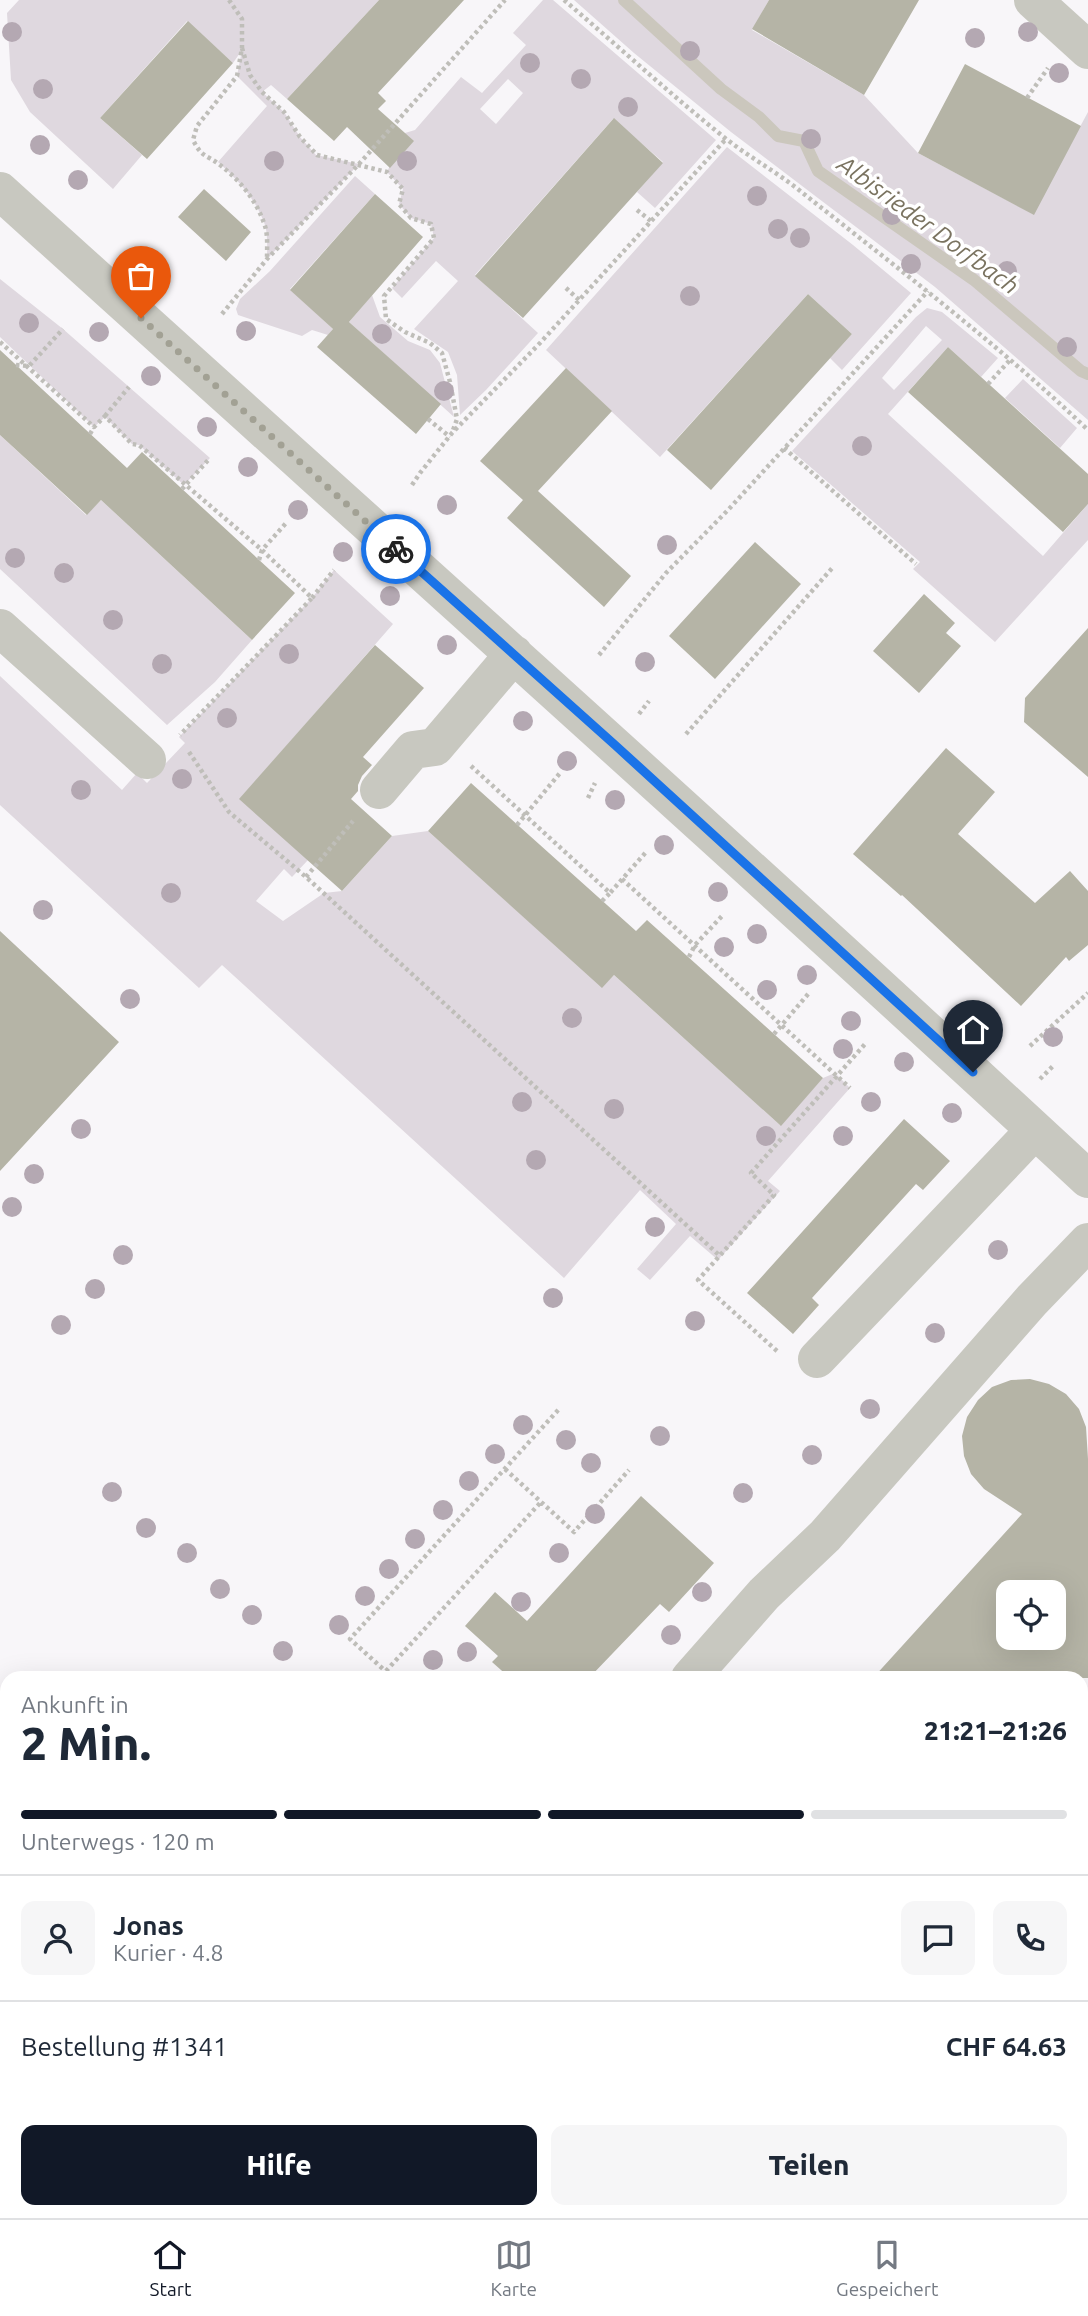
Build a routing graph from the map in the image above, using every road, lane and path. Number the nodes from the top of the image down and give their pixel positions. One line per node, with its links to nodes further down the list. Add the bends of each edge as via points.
1 (229, 0): 5 (path, via 243,19)
2 (505, 0): 9 (path)
3 (564, 0): 8 (path)
4 (1033, 0): 6 (street)
5 (242, 48): 9 (path, via 250,75 317,155); 13 (path, via 237,76 197,126 193,140 200,153 241,182 252,199 265,226)
6 (1070, 56): 7 (path)
7 (1027, 98)
8 (726, 139): 12 (path); 15 (path)
9 (359, 164): 13 (path); 30 (path, via 387,172 403,189 399,204 411,218 431,224 434,238 384,296 386,319 442,353 457,419)
10 (0, 191): 43 (street)
11 (637, 210): 12 (path)
12 (651, 221): 16 (path)
13 (267, 259): 17 (path)
14 (566, 288): 16 (path)
15 (928, 290): 20 (path); 31 (path)
16 (579, 300): 30 (path)
17 (222, 314)
18 (63, 329): 22 (path)
19 (0, 342): 22 (path)
20 (1010, 360): 23 (path); 28 (path)
21 (16, 365): 22 (path)
22 (29, 366): 27 (path)
23 (988, 384)
24 (129, 387): 25 (path)
25 (105, 416): 27 (path); 34 (path)
26 (428, 419): 30 (path)
27 (94, 427): 29 (path)
28 (1088, 430)
29 (90, 434)
30 (451, 435): 33 (path)
31 (784, 448): 38 (path); 44 (path, via 666,573)
32 (210, 458): 34 (path)
33 (412, 485)
34 (183, 487): 36 (path)
35 (287, 522): 36 (path)
36 (262, 551): 37 (path); 41 (path)
37 (259, 560)
38 (916, 564)
39 (834, 566): 45 (path)
40 (334, 570): 41 (path)
41 (312, 598): 48 (path, via 179,737 173,731)
42 (0, 628): 48 (street)
43 (514, 654): 46 (street); 68 (street)
44 (599, 655)
45 (687, 734)
46 (441, 740): 50 (street, via 435,747 412,750); 51 (path)
47 (186, 747): 54 (path, via 229,812)
48 (147, 761)
49 (560, 773): 51 (path)
50 (379, 790): 54 (path)
51 (525, 815): 52 (path); 56 (path)
52 (517, 825)
53 (648, 851): 55 (path)
54 (306, 877): 71 (path)
55 (622, 879): 56 (path); 59 (path)
56 (610, 893): 57 (path)
57 (602, 901)
58 (722, 916): 59 (path)
59 (695, 945): 60 (path); 63 (path)
60 (689, 957)
61 (809, 993): 63 (path)
62 (1088, 993): 66 (path)
63 (782, 1024): 64 (path); 67 (path)
64 (774, 1034)
65 (866, 1043): 71 (path, via 751,1173 774,1195)
66 (1030, 1046)
67 (850, 1088)
68 (1035, 1130): 69 (street); 72 (street)
69 (1088, 1179)
70 (1088, 1241): 78 (street, via 825,1536 764,1594)
71 (719, 1255): 72 (path, via 698,1280 803,1375)
72 (817, 1359)
73 (560, 1408): 74 (path)
74 (505, 1469): 76 (path); 77 (path, via 350,1639)
75 (629, 1470): 76 (path, via 574,1532)
76 (541, 1502): 77 (path)
77 (386, 1671)
78 (696, 1671)

